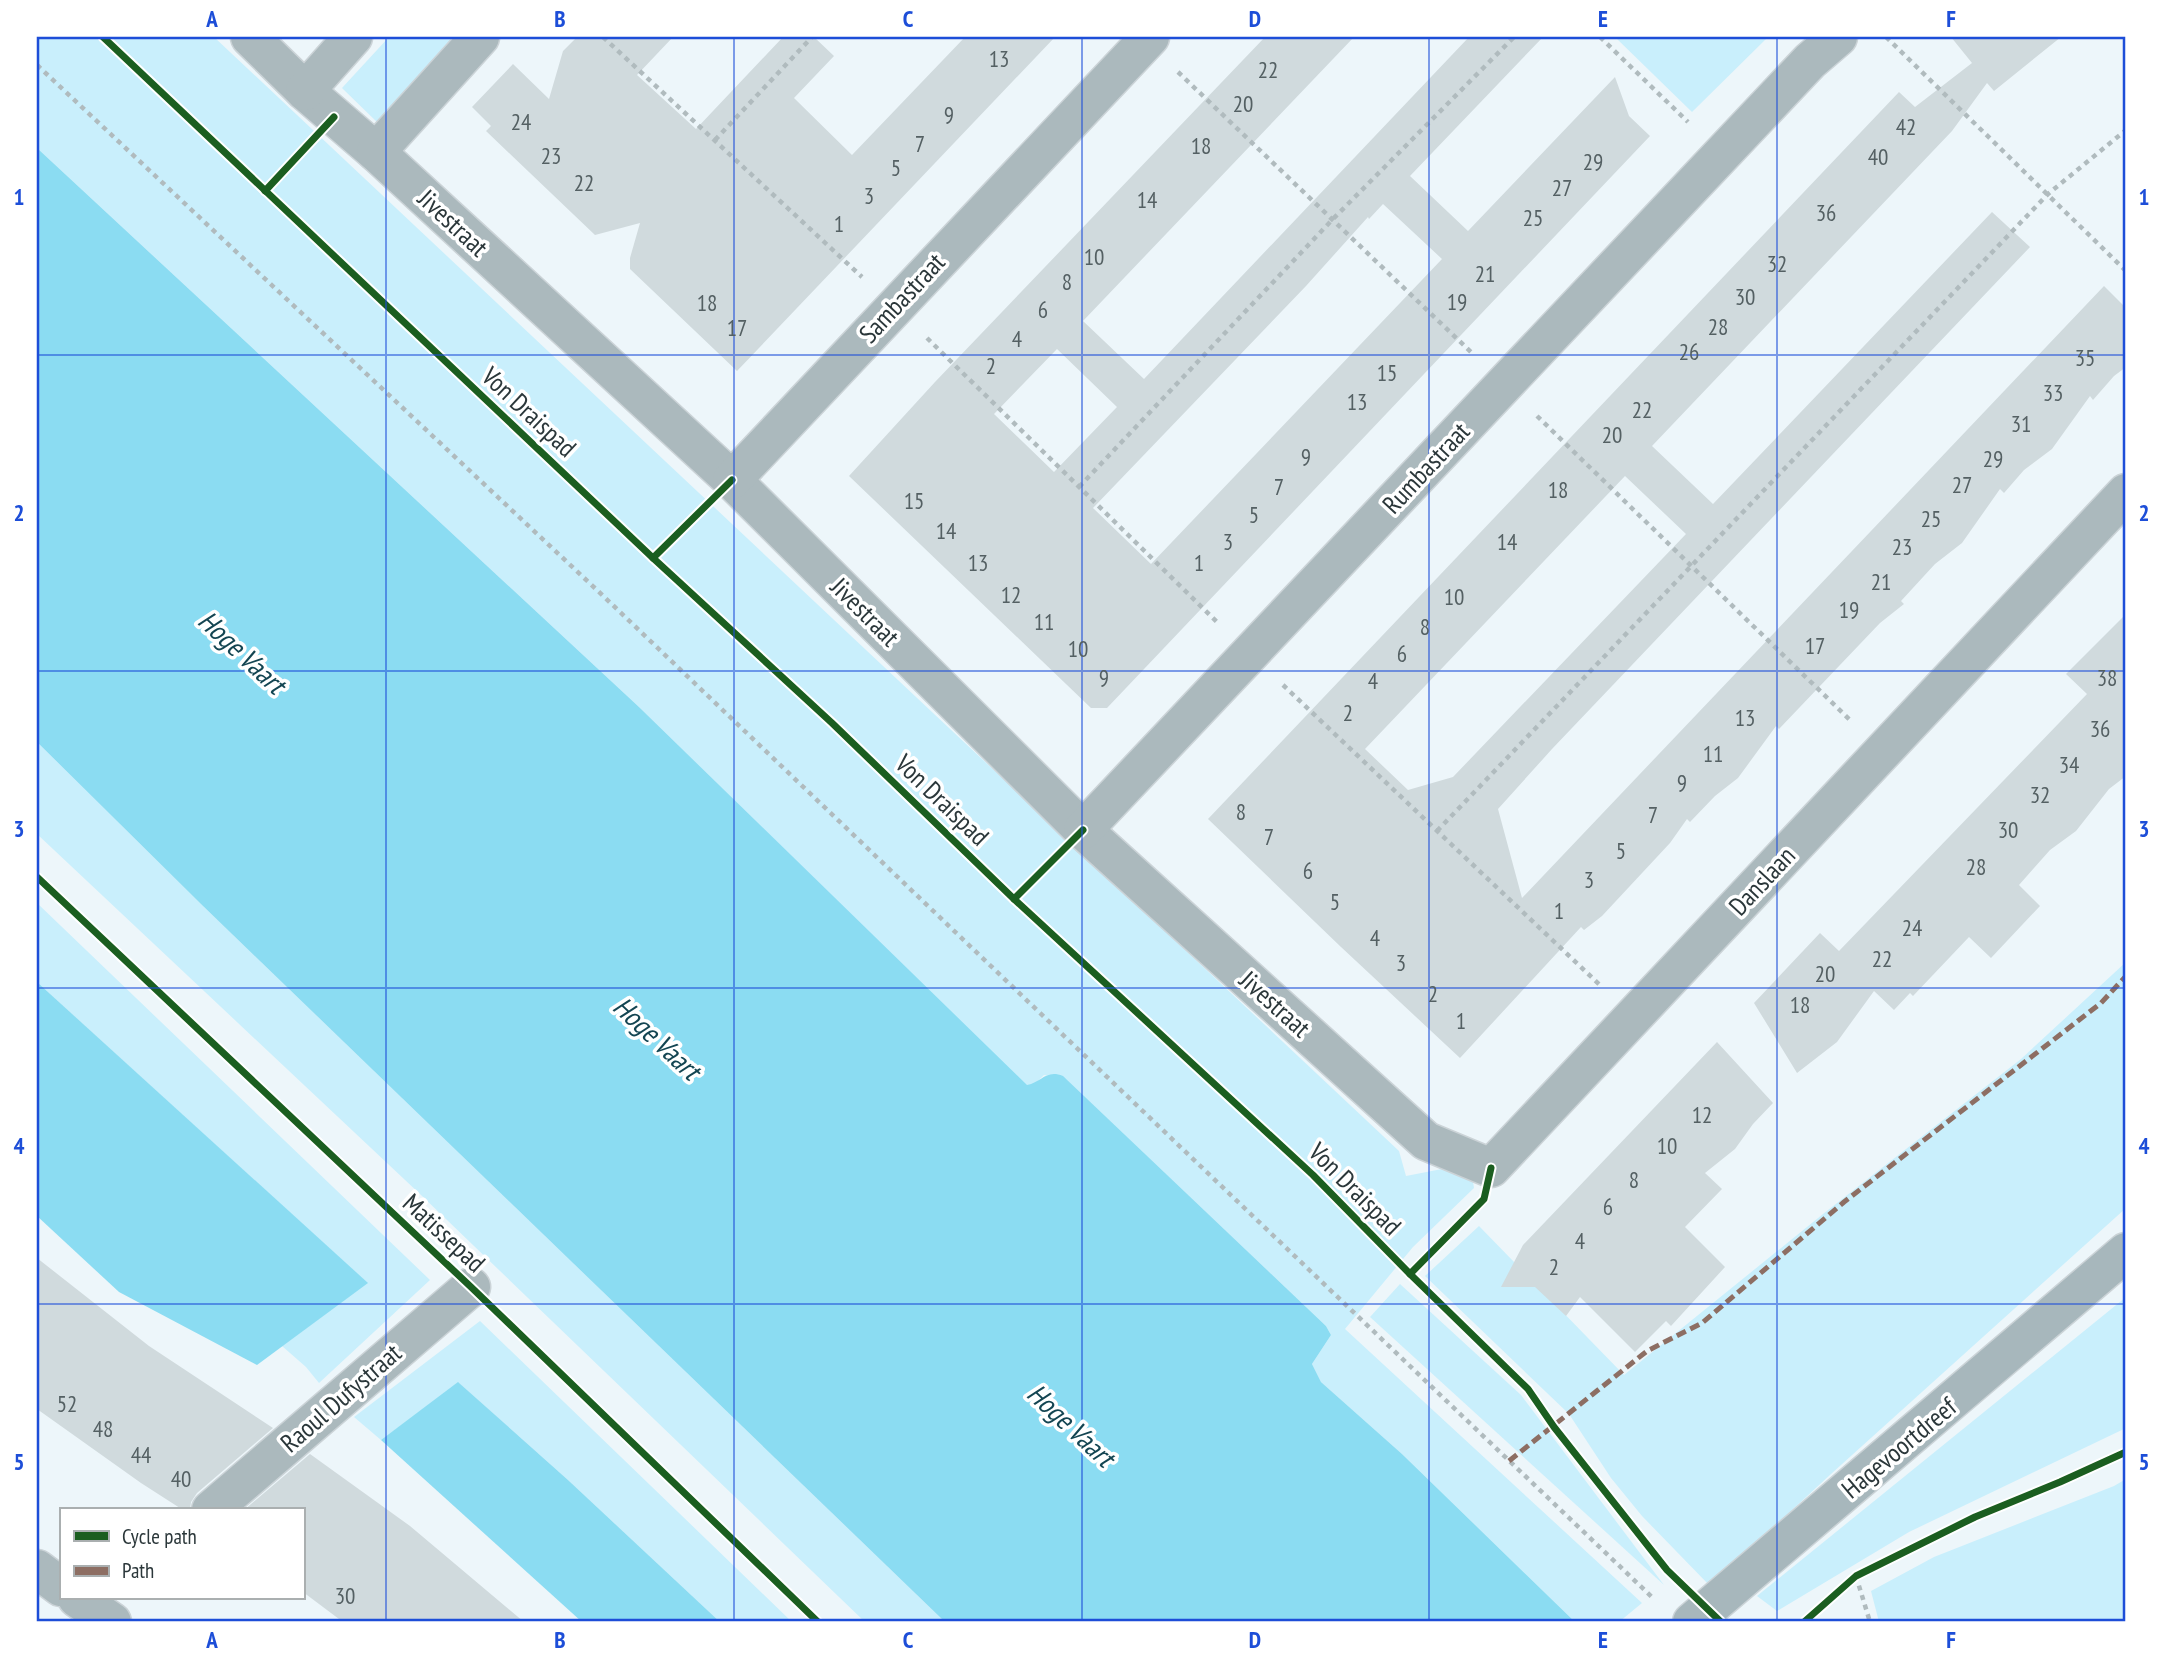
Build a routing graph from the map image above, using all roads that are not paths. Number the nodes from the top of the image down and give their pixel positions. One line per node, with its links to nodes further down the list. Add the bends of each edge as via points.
1 (250, 37): 6 (street, Jivestraat)
2 (354, 37): 6 (street)
3 (480, 37): 7 (street)
4 (1150, 37): 8 (street, Sambastraat)
5 (1838, 37): 10 (street, Rumbastraat, via 1810,61)
6 (305, 90): 7 (street, Jivestraat)
7 (376, 152): 8 (street, Jivestraat)
8 (732, 480): 10 (street, Jivestraat)
9 (2126, 493): 11 (street, Danslaan)
10 (1083, 830): 11 (street, Jivestraat, via 1426,1141)
11 (1491, 1168)
12 (2119, 1261): 17 (main road, Hagevoortdreef, via 1764,1562)
13 (471, 1287): 14 (street, Raoul Dufystraat)
14 (213, 1508)
15 (37, 1569): 16 (street)
16 (60, 1586)
17 (1677, 1614)

